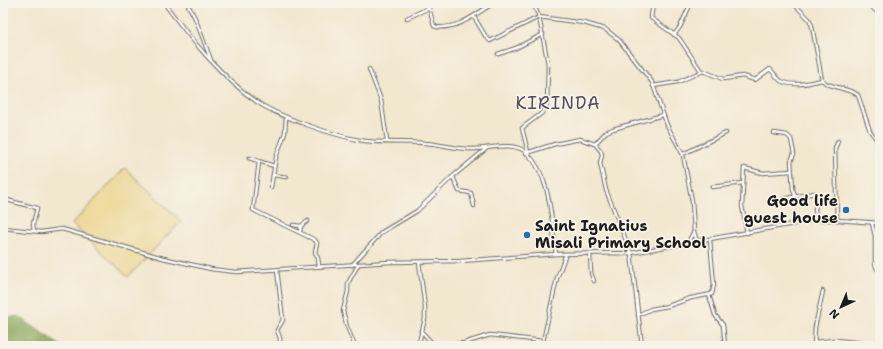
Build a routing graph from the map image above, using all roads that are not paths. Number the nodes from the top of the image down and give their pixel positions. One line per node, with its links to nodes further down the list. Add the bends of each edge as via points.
1 (164, 3): 17 (street, via 191,40)
2 (187, 3): 17 (street)
3 (494, 3): 9 (street)
4 (533, 3): 12 (street)
5 (653, 3): 15 (street, via 651,18)
6 (690, 3): 15 (street)
7 (793, 3): 22 (street, via 809,19 812,26)
8 (868, 3): 10 (street)
9 (488, 4): 11 (street)
10 (880, 15)
11 (474, 17): 12 (street, via 490,41); 13 (street, via 461,24 441,28 434,26 429,8)
12 (539, 17): 14 (street); 23 (street, via 584,23 609,32 626,48)
13 (407, 18)
14 (543, 34): 16 (street); 33 (street, via 548,64 547,105 542,113 522,128)
15 (674, 35): 18 (street, via 689,52)
16 (498, 54)
17 (212, 60): 25 (street, via 256,102)
18 (698, 68): 20 (street); 21 (street)
19 (369, 69): 28 (street, via 381,100)
20 (701, 71): 21 (street); 22 (street, via 723,79 744,76 755,80 770,69 788,83)
21 (697, 74): 23 (street, via 678,82)
22 (822, 80): 31 (street, via 858,95 870,131)
23 (653, 86): 24 (street)
24 (663, 115): 30 (street, via 613,129 606,132); 34 (street)
25 (286, 117): 28 (street, via 358,140); 37 (street, via 285,133)
26 (726, 133): 34 (street)
27 (774, 133): 38 (street, via 786,135 791,139 794,154 791,161)
28 (387, 141): 32 (street, via 426,143 472,150)
29 (838, 141): 50 (street, via 835,148)
30 (595, 144): 33 (street, via 580,139); 64 (street, via 602,155 600,163 606,190)
31 (880, 144)
32 (488, 148): 33 (street, via 504,147); 41 (street)
33 (527, 152): 65 (street, via 546,186)
34 (683, 155): 59 (street, via 692,202)
35 (249, 158): 36 (street)
36 (259, 162): 37 (street); 58 (street, via 253,210 286,227)
37 (274, 166): 39 (street)
38 (792, 171): 42 (street, via 763,173 745,168); 45 (street)
39 (274, 175): 40 (street); 44 (street)
40 (287, 177)
41 (453, 177): 48 (street, via 459,191 471,193); 69 (street, via 417,211 382,232)
42 (744, 183): 43 (street); 60 (street, via 742,206)
43 (712, 186)
44 (271, 187)
45 (796, 196): 47 (street); 49 (street, via 817,194)
46 (3, 199): 57 (street, via 37,208 32,224)
47 (770, 204)
48 (474, 206)
49 (816, 220): 50 (street); 60 (street)
50 (837, 220): 52 (street)
51 (308, 221): 55 (street)
52 (872, 223): 53 (street); 73 (street, via 875,236 875,264)
53 (880, 224)
54 (293, 225): 55 (street)
55 (301, 226): 58 (street)
56 (3, 228): 57 (street)
57 (34, 231): 72 (street, via 62,229 212,269 236,272)
58 (300, 231): 71 (street, via 318,243 314,252)
59 (694, 232): 62 (street); 63 (street)
60 (747, 233): 61 (street)
61 (710, 240): 63 (street); 76 (street, via 714,285)
62 (687, 242): 63 (street); 64 (street)
63 (697, 242)
64 (631, 253): 67 (street); 77 (street)
65 (556, 254): 66 (street); 68 (street)
66 (566, 254): 67 (street); 79 (street, via 557,278)
67 (590, 254): 74 (street)
68 (418, 262): 70 (street); 78 (street, via 425,308)
69 (352, 265): 70 (street); 71 (street)
70 (358, 265): 84 (street, via 348,283 343,311)
71 (319, 266): 72 (street)
72 (277, 270): 83 (street, via 283,320 277,330)
73 (880, 270)
74 (594, 281)
75 (823, 291): 80 (street, via 815,327)
76 (709, 296): 77 (street, via 691,298); 88 (street, via 715,315 723,325)
77 (638, 315): 87 (street)
78 (421, 331): 79 (street, via 434,345 464,343 490,335); 85 (street)
79 (543, 342): 86 (street)
80 (815, 342): 82 (street, via 835,340); 90 (street)
81 (880, 342): 82 (street)
82 (870, 345)
83 (282, 346)
84 (356, 346)
85 (418, 346)
86 (542, 346)
87 (642, 346)
88 (725, 346): 89 (street)
89 (745, 346)
90 (814, 346)

